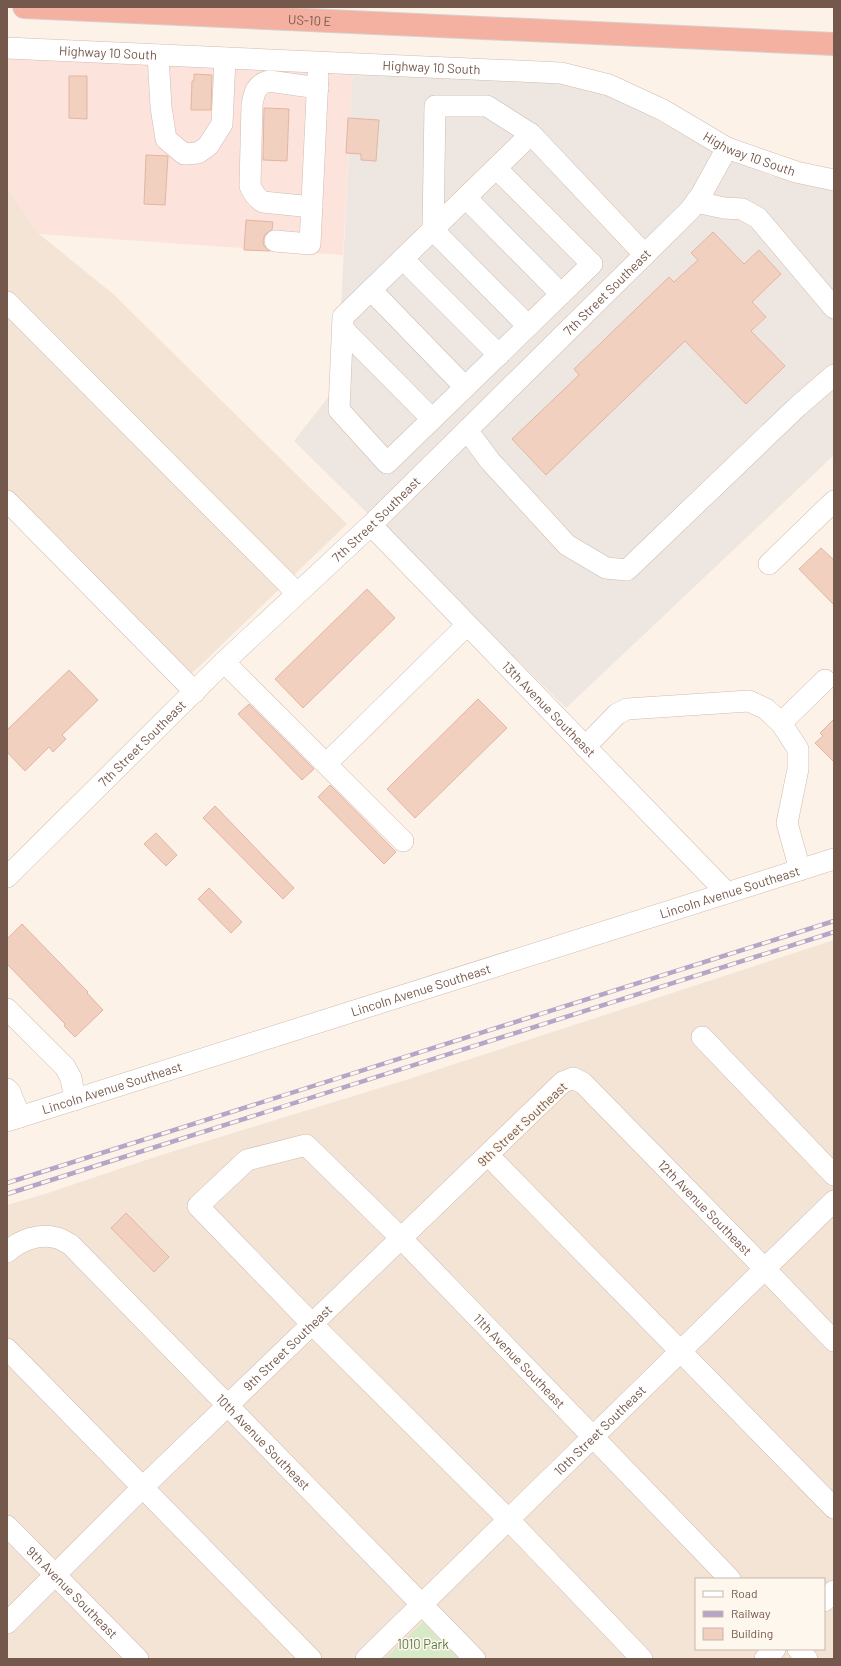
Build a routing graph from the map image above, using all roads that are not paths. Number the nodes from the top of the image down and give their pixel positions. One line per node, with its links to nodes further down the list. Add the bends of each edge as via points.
1 (24, 7): 2 (highway, US-10 E)
2 (834, 44)
3 (7, 48): 4 (street, Highway 10 South)
4 (158, 55): 5 (street, Highway 10 South); 5 (street, via 166,139 184,154 198,153 208,146 222,124)
5 (225, 58): 6 (street, Highway 10 South)
6 (318, 62): 7 (street); 9 (street, Highway 10 South, via 561,74 609,85 663,110)
7 (318, 88): 14 (street); 14 (street, via 269,81 254,92 252,105 252,191 263,202)
8 (531, 134): 10 (street); 15 (street, via 487,106 435,106); 17 (street)
9 (727, 148): 11 (street, Highway 10 South, via 796,172); 13 (street, 7th Street Southeast)
10 (496, 168): 12 (street); 20 (street, via 592,264)
11 (834, 180)
12 (466, 198): 15 (street); 20 (street)
13 (696, 202): 17 (street, 7th Street Southeast); 22 (street, via 742,209 758,218)
14 (312, 207): 16 (street, via 310,244)
15 (433, 230): 18 (street); 23 (street)
16 (275, 241)
17 (645, 255): 29 (street, 7th Street Southeast)
18 (403, 259): 19 (street); 25 (street)
19 (371, 290): 24 (street, via 344,317); 27 (street)
20 (561, 294): 23 (street)
21 (7, 302): 34 (street)
22 (834, 308)
23 (528, 326): 25 (street)
24 (343, 329): 28 (street); 28 (street, via 339,410 387,463)
25 (498, 355): 27 (street)
26 (834, 375): 29 (street, via 797,407 627,570 606,568 567,545 490,461)
27 (465, 387): 28 (street)
28 (432, 419)
29 (467, 430): 32 (street, 7th Street Southeast)
30 (7, 501): 38 (street)
31 (833, 503): 33 (street)
32 (371, 525): 34 (street, 7th Street Southeast); 35 (street, 13th Avenue Southeast)
33 (769, 564)
34 (297, 593): 36 (street, 7th Street Southeast)
35 (467, 625): 40 (street, 13th Avenue Southeast); 41 (street)
36 (224, 662): 38 (street, 7th Street Southeast); 41 (street)
37 (825, 680): 39 (street)
38 (195, 692): 45 (street, 7th Street Southeast)
39 (781, 723): 40 (street, via 766,709 749,701 627,710 617,714); 44 (street, via 798,749 798,769 787,823)
40 (585, 747): 46 (street, 13th Avenue Southeast)
41 (326, 764): 42 (street)
42 (403, 841)
43 (834, 859): 44 (street, Lincoln Avenue Southeast)
44 (800, 870): 46 (street, Lincoln Avenue Southeast)
45 (7, 877)
46 (727, 893): 51 (street, Lincoln Avenue Southeast)
47 (7, 1009): 51 (street, via 65,1068 71,1078)
48 (702, 1036): 54 (street)
49 (573, 1078): 53 (street, 9th Street Southeast, via 563,1082); 58 (street, 12th Avenue Southeast, via 583,1083)
50 (7, 1089): 52 (street, via 10,1092)
51 (75, 1100): 52 (street, Lincoln Avenue Southeast)
52 (14, 1119)
53 (488, 1154): 56 (street, 9th Street Southeast); 62 (street)
54 (834, 1175)
55 (834, 1201): 58 (street, 10th Street Southeast)
56 (401, 1238): 59 (street, 9th Street Southeast); 59 (street, 11th Avenue Southeast, via 306,1145 248,1160 198,1206); 64 (street, 11th Avenue Southeast)
57 (7, 1252): 63 (street, 10th Avenue Southeast, via 28,1238 58,1238 71,1245)
58 (765, 1269): 60 (street, 12th Avenue Southeast); 62 (street, 10th Street Southeast)
59 (312, 1324): 63 (street, 9th Street Southeast); 67 (street)
60 (834, 1341)
61 (7, 1349): 65 (street)
62 (680, 1352): 64 (street, 10th Street Southeast); 66 (street)
63 (228, 1406): 65 (street, 9th Street Southeast); 73 (street, 10th Avenue Southeast)
64 (593, 1437): 67 (street, 10th Street Southeast); 70 (street, 11th Avenue Southeast)
65 (143, 1487): 69 (street, 9th Street Southeast); 78 (street)
66 (834, 1508)
67 (509, 1520): 73 (street, 10th Street Southeast); 81 (street)
68 (7, 1526): 69 (street, 9th Avenue Southeast)
69 (55, 1576): 74 (street, 9th Street Southeast); 77 (street, 9th Avenue Southeast)
70 (729, 1578)
71 (834, 1592): 72 (street)
72 (825, 1600)
73 (422, 1604): 79 (street, 10th Street Southeast); 80 (street, 10th Avenue Southeast)
74 (7, 1623)
75 (774, 1650): 82 (street)
76 (799, 1650): 83 (street)
77 (138, 1659)
78 (311, 1659)
79 (366, 1659)
80 (475, 1659)
81 (642, 1659)
82 (765, 1659)
83 (807, 1659)

